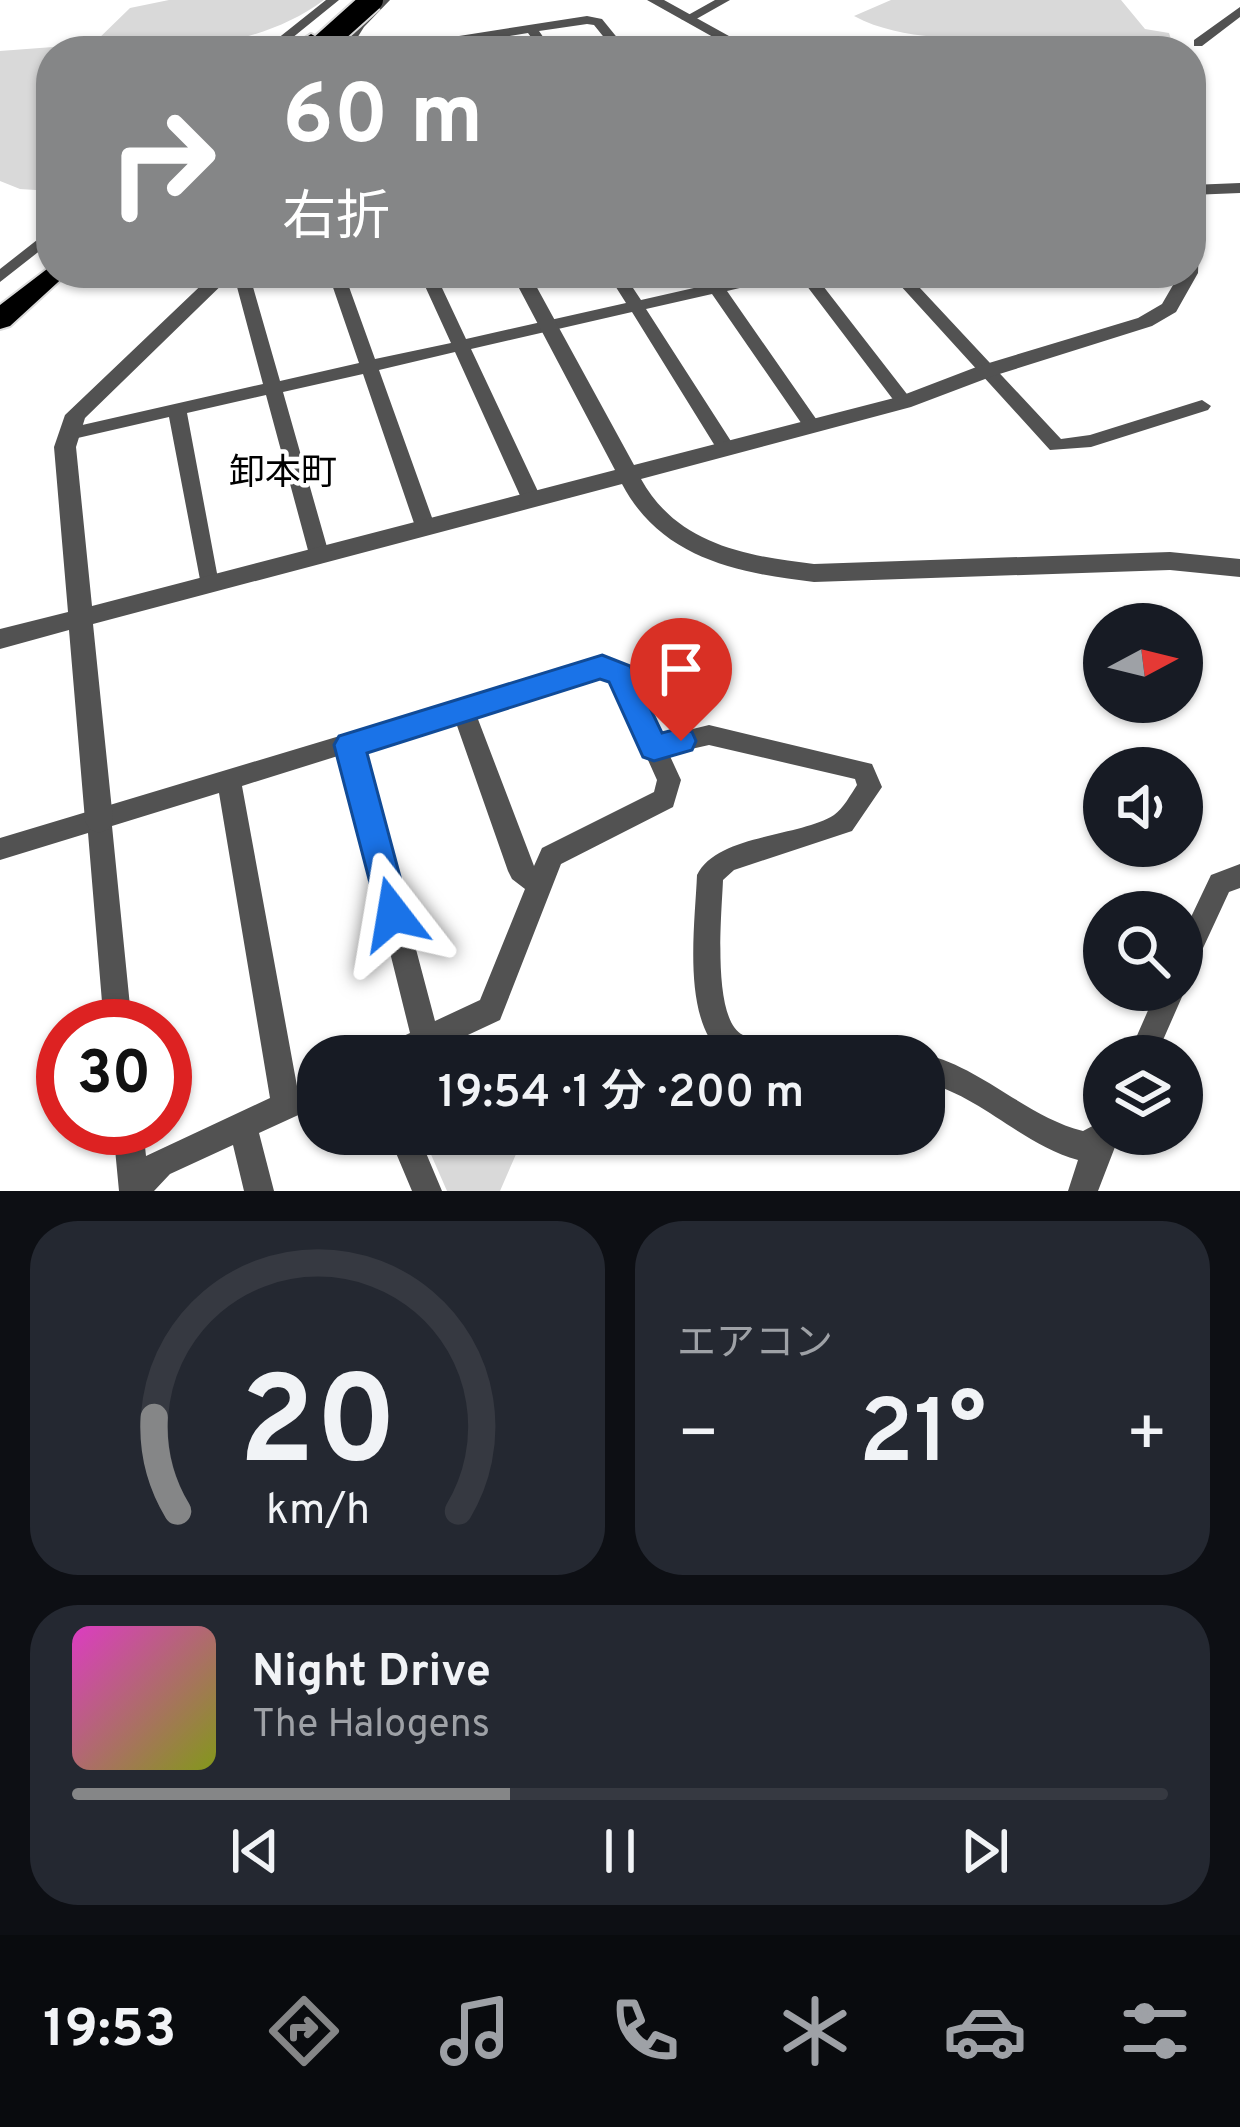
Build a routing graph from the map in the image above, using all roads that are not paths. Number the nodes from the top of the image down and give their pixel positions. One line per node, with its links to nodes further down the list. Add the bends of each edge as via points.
1 (333, 0): 11 (street)
2 (358, 0): 12 (highway)
3 (372, 0): 13 (highway, bridge)
4 (383, 0): 14 (street)
5 (654, 0): 9 (street)
6 (723, 0): 9 (street)
7 (1225, 5): 8 (street)
8 (1240, 10): 19 (street)
9 (687, 19): 18 (street)
10 (531, 29): 15 (street); 16 (street); 17 (street, via 598,22)
11 (320, 36)
12 (324, 36)
13 (327, 36)
14 (329, 36)
15 (503, 36)
16 (536, 36)
17 (610, 36)
18 (720, 36)
19 (1206, 37)
20 (1240, 188): 21 (street)
21 (1206, 189)
22 (36, 247): 24 (street)
23 (36, 268): 37 (highway)
24 (0, 277)
25 (37, 288): 39 (highway)
26 (209, 288): 49 (street, via 75,415)
27 (245, 288): 44 (street)
28 (341, 288): 42 (street)
29 (433, 288): 41 (street)
30 (528, 288): 40 (street)
31 (625, 288): 38 (street)
32 (691, 288): 38 (street)
33 (717, 288): 48 (street)
34 (817, 288): 45 (street)
35 (911, 288): 43 (street)
36 (1180, 288): 43 (street, via 1169,308 1145,322)
37 (0, 298)
38 (638, 306): 40 (street); 50 (street)
39 (0, 320)
40 (549, 326): 41 (street); 51 (street)
41 (458, 346): 42 (street); 52 (street)
42 (368, 367): 44 (street); 53 (street)
43 (986, 370): 45 (street); 46 (street, via 1057,446)
44 (273, 388): 47 (street); 54 (street)
45 (904, 402): 48 (street)
46 (1202, 406)
47 (177, 410): 49 (street); 56 (street)
48 (812, 426): 50 (street)
49 (69, 434): 57 (street)
50 (727, 448): 51 (street)
51 (628, 476): 52 (street); 55 (street, via 660,525 687,543 767,568 860,574 1170,561)
52 (532, 500): 53 (street)
53 (425, 526): 54 (street)
54 (319, 554): 56 (street)
55 (1240, 568)
56 (209, 584): 57 (street)
57 (82, 617): 58 (street); 63 (street)
58 (0, 639)
59 (463, 710): 60 (street); 61 (street, via 602,667 620,674); 66 (street, via 521,871)
60 (350, 745): 62 (street); 69 (street)
61 (654, 748): 66 (street, via 669,780 664,799 550,856); 71 (street, via 709,735 864,771 870,788 842,823 726,861 710,875 710,1006)
62 (229, 782): 63 (street); 74 (street)
63 (99, 820): 64 (street); 68 (street)
64 (0, 849)
65 (1240, 876): 67 (street, via 1220,883)
66 (539, 885): 70 (street, via 490,1010)
67 (1203, 920)
68 (116, 999)
69 (424, 1035)
70 (436, 1035)
71 (719, 1035)
72 (945, 1073): 76 (street, via 1029,1129)
73 (297, 1100): 74 (street)
74 (286, 1105): 75 (street)
75 (243, 1126): 77 (street); 82 (street)
76 (1083, 1147)
77 (192, 1148)
78 (131, 1155): 79 (street, via 134,1191)
79 (177, 1155)
80 (412, 1155): 83 (street)
81 (1096, 1155): 84 (street)
82 (259, 1191)
83 (427, 1191)
84 (1083, 1191)

